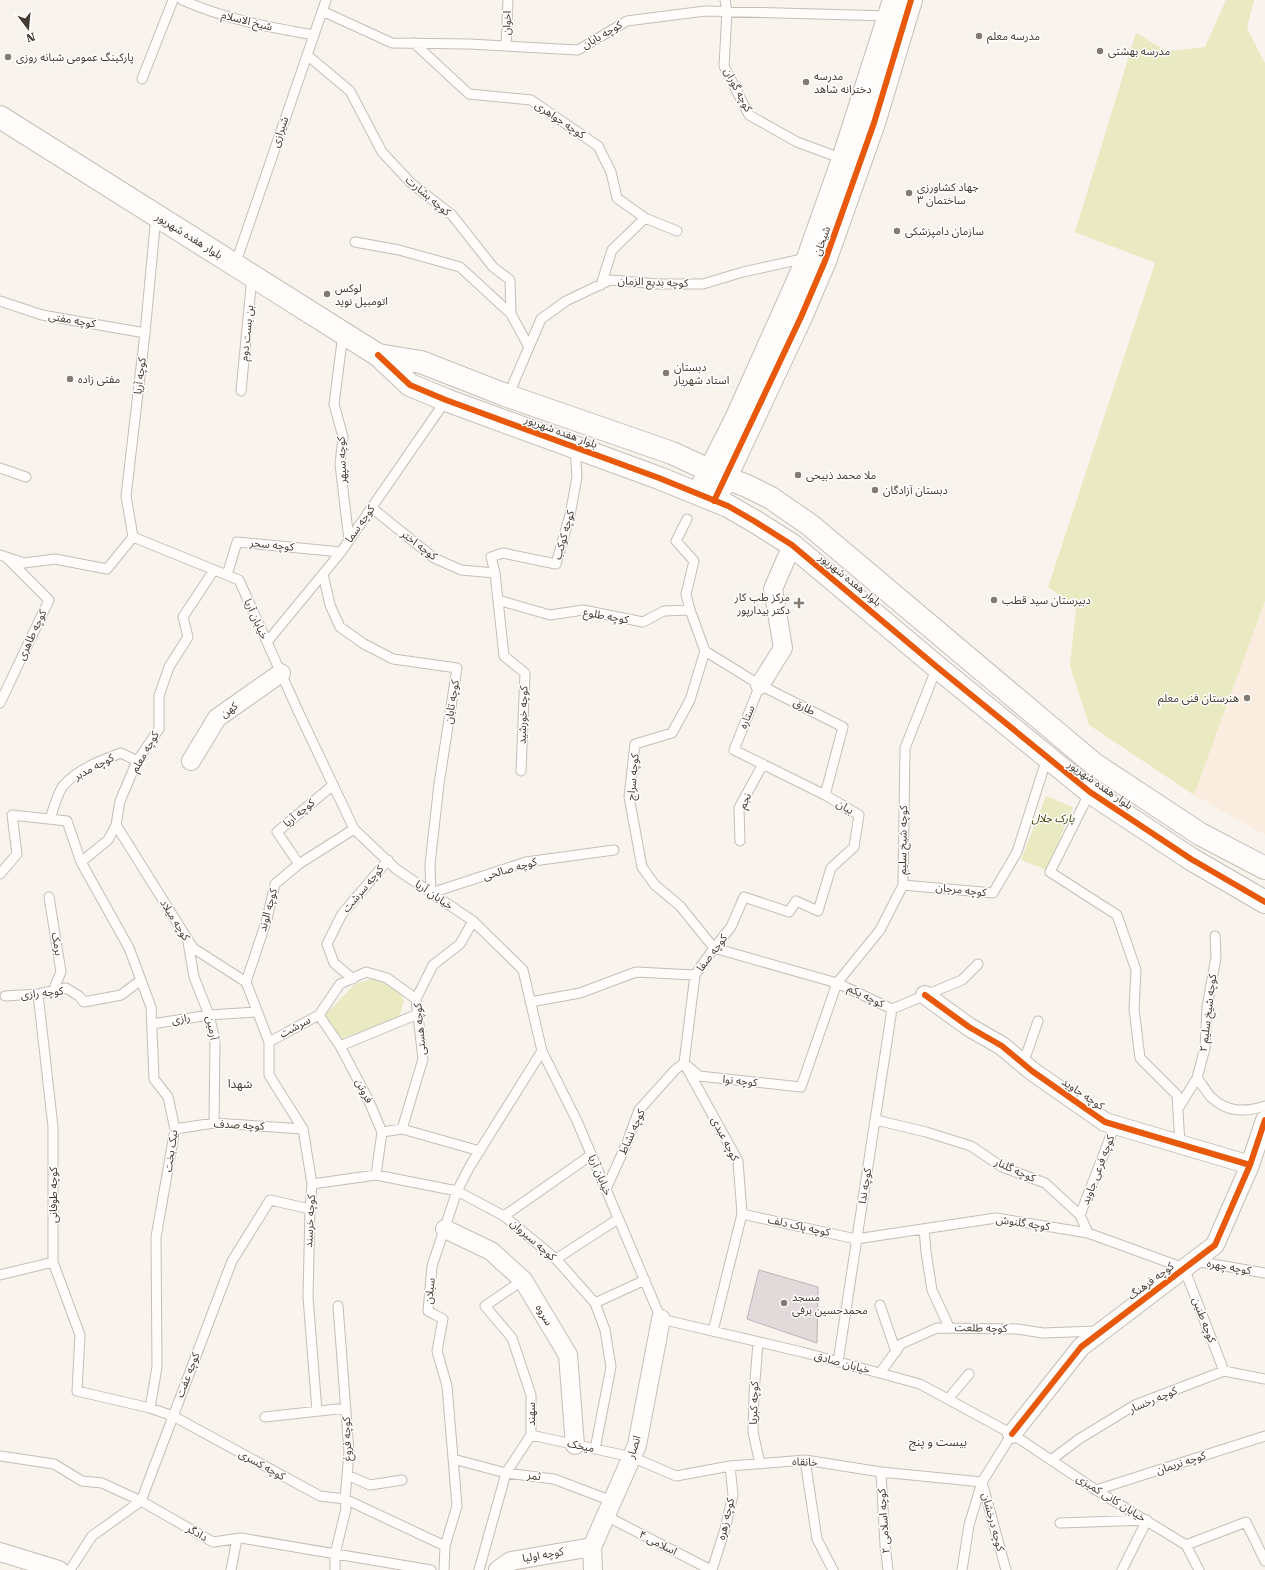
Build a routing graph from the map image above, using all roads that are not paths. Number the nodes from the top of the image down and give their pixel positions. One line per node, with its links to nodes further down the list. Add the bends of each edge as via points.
1 (173, 0): 14 (lane)
2 (182, 0): 10 (lane, شیخ الاسلام, via 203,10 253,24)
3 (326, 0): 8 (lane, شیرازی)
4 (508, 0): 12 (lane, اخوان)
5 (725, 0): 9 (lane, کوچه گوران)
6 (911, 0): 16 (street, شیخان, via 874,123)
7 (892, 8): 9 (lane, کوچه بابان); 16 (street, شیخان)
8 (322, 11): 10 (lane, شیرازی); 11 (lane, کوچه بابان, via 392,43)
9 (727, 11): 12 (lane, کوچه بابان, via 705,11 627,21 578,50); 16 (lane, کوچه گوران, via 724,66 749,115 798,142)
10 (314, 35): 13 (lane, شیرازی)
11 (414, 43): 12 (lane, کوچه بابان); 18 (lane, کوچه جواهری, via 469,94 531,100 598,146 611,172 617,198)
12 (506, 46)
13 (307, 56): 22 (lane, شیرازی); 25 (lane, کوچه بشارت, via 350,92 382,152 411,183 452,215 493,267 510,280)
14 (142, 79)
15 (0, 117): 17 (street, بلوار هفده شهریور)
16 (851, 162): 21 (street, شیخان); 35 (street, شیخان, via 825,261 801,318)
17 (156, 215): 22 (street, بلوار هفده شهریور); 26 (lane, کوچه آریا)
18 (644, 218): 19 (lane, کوچه جواهری); 23 (lane, via 612,250)
19 (677, 231)
20 (355, 242): 25 (lane, via 399,250 460,267)
21 (808, 258): 23 (lane, کوچه بدیع الزمان, via 743,272 703,284 610,280); 35 (street, شیخان, via 736,419)
22 (244, 270): 27 (street, بلوار هفده شهریور); 30 (lane, بن بست دوم)
23 (601, 285): 28 (lane, کوچه بدیع الزمان, via 566,301 541,319)
24 (0, 301): 26 (lane, کوچه مفتی, via 42,315)
25 (510, 314): 28 (lane, کوچه بشارت)
26 (145, 333): 40 (lane, کوچه آریا, via 126,496)
27 (343, 333): 29 (street, بلوار هفده شهریور); 41 (lane, کوچه سپهر, via 334,404 343,437 340,464)
28 (529, 347): 31 (lane, کوچه بدیع الزمان)
29 (378, 355): 31 (street, بلوار هفده شهریور, via 421,362); 32 (street, بلوار هفده شهریور, via 410,385)
30 (241, 391)
31 (508, 396): 35 (street, بلوار هفده شهریور, via 672,453)
32 (446, 400): 33 (street, بلوار هفده شهریور); 38 (lane, کوچه سما)
33 (574, 447): 37 (street, بلوار هفده شهریور); 46 (lane, کوچه کوکب, via 577,477 570,515 556,564 502,553 491,557)
34 (0, 468): 36 (lane)
35 (718, 474): 37 (street); 74 (street, بلوار هفده شهریور, via 771,498 810,526 1094,764 1200,834)
36 (26, 477)
37 (706, 497): 42 (street, بلوار هفده شهریور, via 728,506)
38 (372, 508): 41 (lane, کوچه سما); 46 (lane, کوچه اختر, via 434,558 461,570)
39 (687, 519): 50 (lane, via 676,541 694,561 686,594)
40 (133, 537): 44 (lane, via 107,569 55,559 24,563); 45 (lane, خیابان آریا)
41 (349, 540): 43 (lane, کوچه سما)
42 (792, 545): 53 (street, بلوار هفده شهریور); 55 (street, via 772,589 783,648)
43 (341, 552): 47 (lane, کوچه سما); 48 (lane, کوچه سحر, via 237,542)
44 (3, 556): 56 (lane, کوچه طاهری, via 49,600)
45 (214, 570): 48 (lane, خیابان آریا); 59 (lane, کوچه معلم, via 183,617 188,637 168,667 159,696 159,729)
46 (495, 573): 49 (lane, کوچه خورشید)
47 (323, 574): 51 (lane, کوچه سما); 77 (lane, کوچه تابان, via 330,605 340,627 358,640 393,659 457,668 439,784 430,864)
48 (227, 575): 51 (lane, خیابان آریا, via 239,580)
49 (498, 600): 50 (lane, کوچه طلوع, via 550,615 583,610 643,622 664,611); 62 (lane, کوچه خورشید, via 504,656 525,673)
50 (690, 610): 52 (lane)
51 (267, 642): 54 (lane, خیابان آریا)
52 (705, 651): 55 (lane, طارق); 84 (lane, کوچه سراج, via 690,700 672,733 635,744 629,797 642,867 655,885 680,906)
53 (937, 667): 58 (street, بلوار هفده شهریور); 76 (lane, کوچه شیخ سلیم, via 905,748)
54 (281, 673): 60 (street, کهن, via 217,718); 63 (lane, خیابان آریا)
55 (760, 685): 57 (lane, ستاره); 65 (lane, طارق, via 843,727)
56 (0, 703)
57 (734, 750): 61 (lane, بیان)
58 (1047, 758): 64 (street, بلوار هفده شهریور); 76 (lane, کوچه مرجان, via 1017,852 993,894)
59 (137, 761): 66 (lane, کوچه مدبر, via 121,753 103,759 80,772 63,785); 67 (lane, کوچه معلم, via 120,801)
60 (191, 761)
61 (763, 764): 65 (lane, بیان); 69 (lane, نجم, via 739,808)
62 (521, 771)
63 (333, 785): 68 (lane, خیابان آریا); 73 (lane, کوچه آریا, via 277,832)
64 (1090, 792): 79 (street, بلوار هفده شهریور, via 1191,859); 112 (lane, via 1050,872 1117,915 1136,970 1134,1009 1140,1058 1178,1095)
65 (825, 795): 80 (lane, بیان, via 859,815 854,847 831,868)
66 (50, 819): 72 (lane, نیک بخت, via 67,820); 75 (lane, via 12,816 17,854)
67 (116, 825): 72 (lane, کوچه معلم, via 108,840); 83 (lane, کوچه میلاد)
68 (354, 829): 71 (lane, خیابان آریا); 73 (lane, کوچه الوند)
69 (740, 841)
70 (614, 850): 77 (lane, کوچه صالحی, via 526,862)
71 (388, 860): 77 (lane, خیابان آریا, via 396,869); 87 (lane, کوچه سرشت, via 342,914 327,944 334,963)
72 (81, 862): 88 (lane, نیک بخت, via 129,948)
73 (299, 864): 89 (lane, کوچه الوند, via 275,884 267,919)
74 (1265, 868)
75 (0, 874)
76 (903, 885): 90 (lane, کوچه شیخ سلیم, via 880,930)
77 (431, 893): 81 (lane, خیابان آریا)
78 (49, 897): 91 (lane, برمک, via 61,972 55,986)
79 (1265, 902)
80 (818, 911): 84 (lane, کوچه صفا, via 796,902 789,912 744,897 731,927)
81 (473, 921): 95 (lane, کوچه هستی, via 460,944 433,965); 96 (lane, خیابان آریا, via 523,970)
82 (1215, 936): 109 (lane, کوچه شیخ سلیم ۲, via 1216,957 1207,1007 1205,1048)
83 (187, 938): 89 (lane, کوچه میلاد, via 193,948); 100 (lane, آرمین, via 194,977)
84 (714, 948): 86 (lane, کوچه صفا); 90 (lane)
85 (978, 964): 93 (lane, کوچه یکم, via 962,980)
86 (695, 974): 96 (lane, کوچه صفا, via 636,972 580,993); 107 (lane)
87 (353, 978): 95 (lane, سرشت, via 366,972 387,978); 101 (lane, سرشت, via 340,984)
88 (141, 980): 91 (lane, کوچه رازی, via 121,995 84,1002 66,988); 103 (lane, نیک بخت, via 151,1007)
89 (246, 982): 98 (lane)
90 (837, 983): 97 (lane, کوچه یکم); 110 (lane, کوچه شیخ سلیم)
91 (56, 990): 92 (lane, کوچه رازی)
92 (38, 994): 94 (lane, کوچه رازی); 139 (lane, کوچه طوفانی, via 52,1127)
93 (925, 995): 97 (lane, کوچه یکم); 108 (street, کوچه جاوید, via 969,1027 1002,1046)
94 (5, 996)
95 (416, 999): 99 (lane, کوچه هستی)
96 (530, 1002): 106 (lane, خیابان آریا)
97 (892, 1009): 113 (lane, کوچه ندا)
98 (257, 1012): 100 (lane, رازی); 104 (lane)
99 (418, 1014): 105 (lane); 119 (lane, کوچه هستی, via 423,1059)
100 (209, 1015): 103 (lane, رازی); 115 (lane, آرمین, via 215,1040)
101 (319, 1015): 104 (lane, سرشت); 105 (lane, فروتن)
102 (1038, 1021): 108 (lane)
103 (152, 1024): 117 (lane, نیک بخت, via 154,1079 168,1097)
104 (268, 1042): 118 (lane, کوچه خرسند, via 269,1075)
105 (340, 1046): 120 (lane, فروتن)
106 (542, 1051): 122 (lane, سبلان); 123 (lane, خیابان آریا)
107 (684, 1063): 110 (lane, کوچه نوا, via 698,1076); 127 (lane, کوچه نشاط, via 639,1110); 130 (lane, کوچه عبدی, via 738,1161)
108 (1023, 1064): 116 (street, کوچه جاوید, via 1105,1122)
109 (1197, 1078): 111 (lane, via 1212,1098 1230,1109 1249,1111); 112 (lane, کوچه شیخ سلیم ۲)
110 (801, 1087)
111 (1265, 1106)
112 (1178, 1109): 121 (lane)
113 (876, 1120): 131 (lane, کوچه گلنار, via 970,1146 1002,1167 1045,1183); 137 (lane, کوچه ندا)
114 (1265, 1120): 124 (street, کوچه فرهنگ)
115 (214, 1123): 117 (lane, کوچه صدف); 118 (lane, کوچه صدف)
116 (1115, 1124): 121 (street, کوچه جاوید); 131 (lane, کوچه فرعی جاوید)
117 (175, 1129): 161 (lane, نیک بخت, via 156,1237 157,1367)
118 (304, 1129): 126 (lane, کوچه خرسند)
119 (402, 1129): 120 (lane); 122 (lane)
120 (382, 1132): 125 (lane)
121 (1180, 1144): 124 (street, کوچه جاوید)
122 (480, 1151): 128 (lane, سبلان)
123 (591, 1155): 127 (lane, خیابان آریا); 132 (lane)
124 (1250, 1165): 140 (street, کوچه فرهنگ, via 1215,1245)
125 (376, 1175): 126 (lane, کوچه سیروان); 128 (lane, کوچه سیروان)
126 (312, 1184): 129 (lane, کوچه خرسند)
127 (606, 1189): 133 (lane, خیابان آریا)
128 (456, 1191): 132 (lane, کوچه سیروان); 134 (lane, سبلان)
129 (310, 1209): 163 (lane, کوچه خرسند, via 308,1297); 164 (lane, کوچه عفت, via 270,1200 232,1261)
130 (742, 1214): 137 (lane, کوچه پاک دلف); 150 (lane, کوچه عبدی)
131 (1080, 1215): 136 (lane, کوچه گلنار)
132 (504, 1216): 138 (lane, کوچه سیروان)
133 (618, 1219): 138 (lane); 144 (lane, خیابان آریا)
134 (445, 1229): 143 (street, سروه, via 491,1251); 173 (lane, سبلان, via 432,1266 428,1311 443,1319 437,1351 447,1386)
135 (924, 1229): 136 (lane, کوچه گلنوش, via 996,1218); 137 (lane, کوچه گلنوش); 149 (lane, via 932,1290)
136 (1088, 1233): 140 (lane, کوچه گلنوش)
137 (856, 1239): 154 (lane, کوچه ندا)
138 (556, 1259): 145 (lane, کوچه سیروان)
139 (52, 1262): 142 (lane); 159 (lane, کوچه طوفانی, via 80,1335)
140 (1189, 1264): 141 (lane, کوچه چهره); 151 (street, کوچه فرهنگ); 155 (lane, کوچه طنین)
141 (1265, 1273)
142 (0, 1276)
143 (523, 1280): 167 (lane, سهند, via 485,1306 512,1338 531,1395); 169 (street, سروه, via 568,1355)
144 (645, 1280): 145 (lane); 148 (lane, خیابان آریا)
145 (595, 1303): 170 (lane, کوچه سیروان, via 605,1330 611,1367)
146 (880, 1305): 153 (lane)
147 (338, 1306): 162 (lane, کوچه فروغ)
148 (661, 1319): 150 (lane, خیابان صادق); 172 (street, انصار, via 637,1445)
149 (949, 1328): 151 (lane, کوچه طلعت, via 1017,1328 1043,1333); 153 (lane, کوچه طلعت, via 937,1328 901,1344)
150 (713, 1331): 152 (lane, خیابان صادق)
151 (1101, 1331): 166 (street, کوچه فرهنگ, via 1081,1347)
152 (758, 1342): 154 (lane, خیابان صادق); 176 (lane, کوچه کبریا, via 753,1432)
153 (896, 1352): 156 (lane, کوچه طلعت)
154 (838, 1362): 156 (lane, خیابان صادق)
155 (1224, 1371): 158 (lane); 175 (lane, کوچه رخسار, via 1136,1405)
156 (880, 1374): 160 (lane, خیابان صادق, via 920,1384)
157 (969, 1374): 160 (lane)
158 (1265, 1380)
159 (77, 1391): 161 (lane, کوچه کسری)
160 (948, 1400): 166 (lane, خیابان صادق)
161 (150, 1408): 164 (lane, کوچه کسری)
162 (346, 1408): 163 (lane); 180 (lane, کوچه فروغ, via 349,1452)
163 (317, 1410): 165 (lane)
164 (173, 1416): 184 (lane, کوچه کسری, via 320,1496); 185 (lane, کوچه عفت)
165 (265, 1417)
166 (1012, 1434): 175 (lane, خیابان کانی کمیزی); 182 (lane, کوچه درخشان)
167 (531, 1435): 169 (lane, میخک); 179 (lane, سهند)
168 (1265, 1436): 183 (lane, کوچه نریمان)
169 (575, 1445): 170 (lane, میخک)
170 (595, 1449): 172 (lane, میخک)
171 (0, 1456): 185 (lane, دادگر, via 54,1464 82,1481 102,1483)
172 (632, 1457): 177 (lane, خانقاه, via 676,1476); 186 (street, انصار)
173 (453, 1458): 179 (lane, ثمر); 191 (lane, سبلان, via 457,1506)
174 (805, 1460): 176 (lane, خانقاه); 178 (lane, خانقاه); 207 (lane, via 816,1539)
175 (1051, 1460): 183 (lane, خیابان کانی کمیزی)
176 (760, 1464): 177 (lane, خانقاه)
177 (730, 1466): 206 (lane, کوچه زهره, via 733,1495)
178 (881, 1472): 182 (lane, خانقاه); 208 (lane, کوچه اسلامی ۲)
179 (506, 1473): 186 (lane, ثمر, via 554,1479); 203 (lane, سهند)
180 (347, 1475): 181 (lane, via 370,1484); 184 (lane, کوچه فروغ)
181 (402, 1480)
182 (982, 1482): 209 (lane, via 969,1525); 210 (lane, کوچه درخشان)
183 (1096, 1490): 187 (lane, خیابان کانی کمیزی)
184 (345, 1499): 191 (lane, کوچه کسری); 194 (lane, کوچه فروغ, via 346,1509)
185 (141, 1501): 189 (lane, دادگر, via 213,1542); 198 (lane, via 92,1536)
186 (609, 1508): 192 (street, انصار); 206 (lane, اسلامی ۴)
187 (1146, 1520): 188 (lane); 190 (lane, خیابان کانی کمیزی); 211 (lane)
188 (1060, 1523)
189 (237, 1539): 194 (lane, دادگر); 199 (lane)
190 (1186, 1545): 195 (lane, via 1246,1522); 212 (lane)
191 (445, 1546): 202 (lane, سبلان)
192 (592, 1547): 196 (street, کوچه اولیا); 205 (street, انصار)
193 (0, 1552): 197 (street)
194 (335, 1554): 200 (lane, کوچه فروغ); 201 (lane, دادگر)
195 (1265, 1561)
196 (525, 1564): 204 (street, کوچه اولیا, via 511,1561)
197 (59, 1570)
198 (70, 1570)
199 (231, 1570)
200 (335, 1570)
201 (431, 1570)
202 (444, 1570)
203 (479, 1570)
204 (498, 1570)
205 (594, 1570)
206 (712, 1570)
207 (833, 1570)
208 (888, 1570)
209 (962, 1570)
210 (1006, 1570)
211 (1122, 1570)
212 (1199, 1570)

